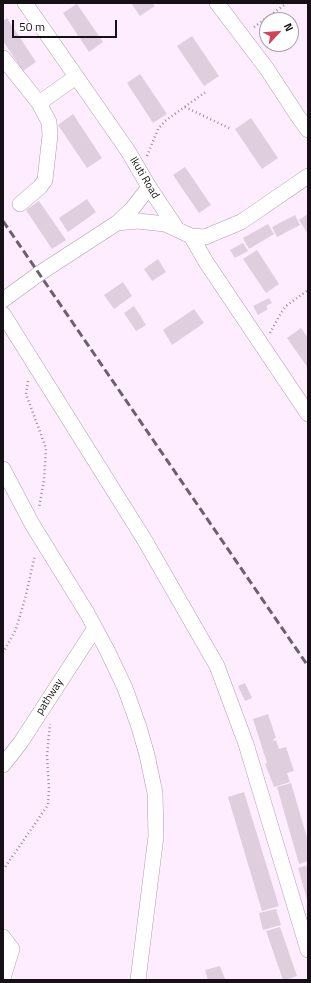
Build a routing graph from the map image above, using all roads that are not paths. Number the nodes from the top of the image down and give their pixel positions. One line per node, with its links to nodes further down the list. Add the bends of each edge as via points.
1 (25, 3): 4 (street, Ikuti Road)
2 (217, 3): 6 (street, via 267,69)
3 (3, 58): 5 (street)
4 (76, 77): 5 (street); 8 (street, Ikuti Road)
5 (39, 103): 9 (street, via 49,122 45,180)
6 (308, 130)
7 (308, 176): 12 (street, via 241,222 205,237)
8 (149, 187): 10 (street); 11 (street, Ikuti Road)
9 (20, 204)
10 (117, 223): 11 (street, via 138,220 165,224); 13 (street)
11 (176, 229): 12 (street)
12 (191, 236): 15 (street)
13 (3, 300)
14 (3, 314): 20 (street, via 144,539 217,666 246,744)
15 (308, 414)
16 (3, 469): 17 (street, via 32,524)
17 (95, 628): 18 (street, pathway, via 21,742); 22 (street, via 108,650 137,720 155,793 156,836)
18 (3, 765)
19 (3, 937): 21 (street, via 12,949)
20 (308, 950)
21 (3, 978)
22 (138, 980)

